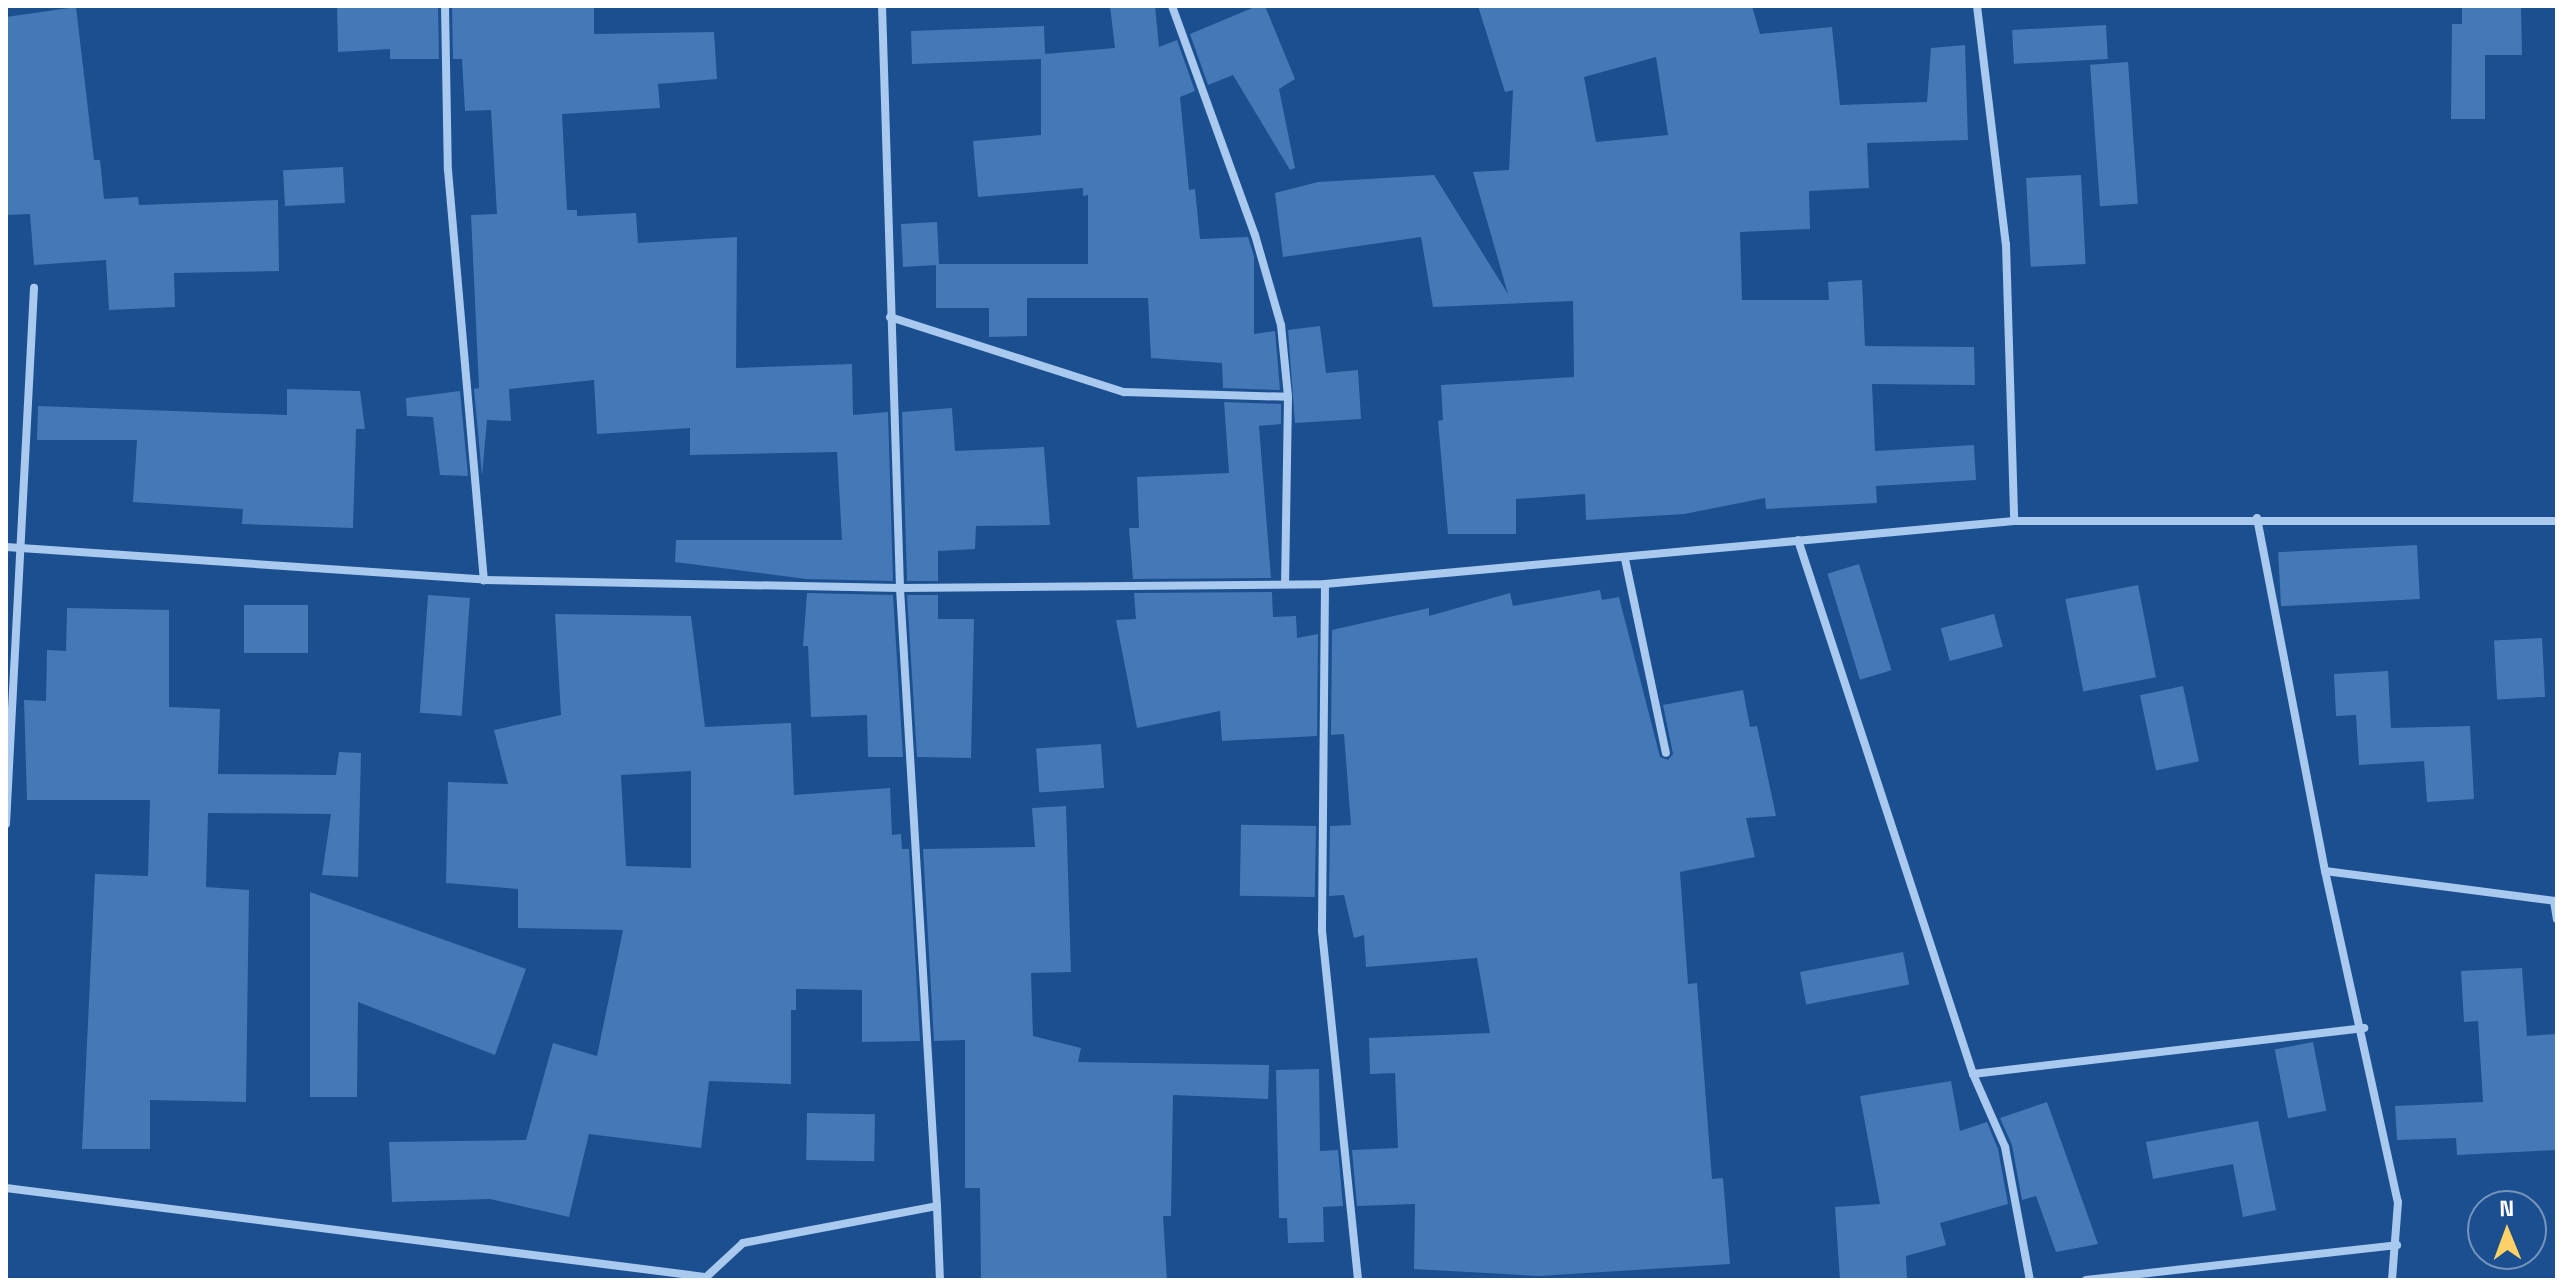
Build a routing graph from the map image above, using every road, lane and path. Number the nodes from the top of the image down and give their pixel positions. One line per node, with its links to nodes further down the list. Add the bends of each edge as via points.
1 (445, 6): 15 (street, via 448,170)
2 (882, 6): 6 (street)
3 (1172, 6): 7 (street, via 1255,235 1281,325)
4 (1977, 6): 9 (street, via 2006,244)
5 (34, 288): 13 (street)
6 (890, 317): 7 (street, via 1124,392); 18 (street)
7 (1288, 397): 16 (street)
8 (2257, 518): 9 (street); 10 (street); 22 (street)
9 (2014, 521): 11 (street)
10 (2557, 521)
11 (1798, 540): 14 (street); 26 (street)
12 (6, 547): 13 (street)
13 (20, 549): 15 (street); 20 (street)
14 (1625, 559): 17 (street); 19 (street)
15 (484, 580): 18 (street)
16 (1285, 584): 17 (street); 18 (street)
17 (1325, 584): 32 (street, via 1322,931)
18 (900, 588): 28 (street)
19 (1666, 753)
20 (7, 824): 21 (street)
21 (6, 834)
22 (2325, 871): 23 (street); 25 (street)
23 (2556, 901): 24 (street)
24 (2557, 919)
25 (2364, 1028): 26 (street); 29 (street, via 2398,1202)
26 (1973, 1074): 33 (street, via 2005,1147)
27 (6, 1188): 30 (street)
28 (937, 1206): 30 (street, via 743,1243); 31 (street)
29 (2397, 1245): 34 (street); 35 (street)
30 (705, 1278)
31 (940, 1280)
32 (1358, 1280)
33 (2030, 1280)
34 (2086, 1280)
35 (2392, 1280)

